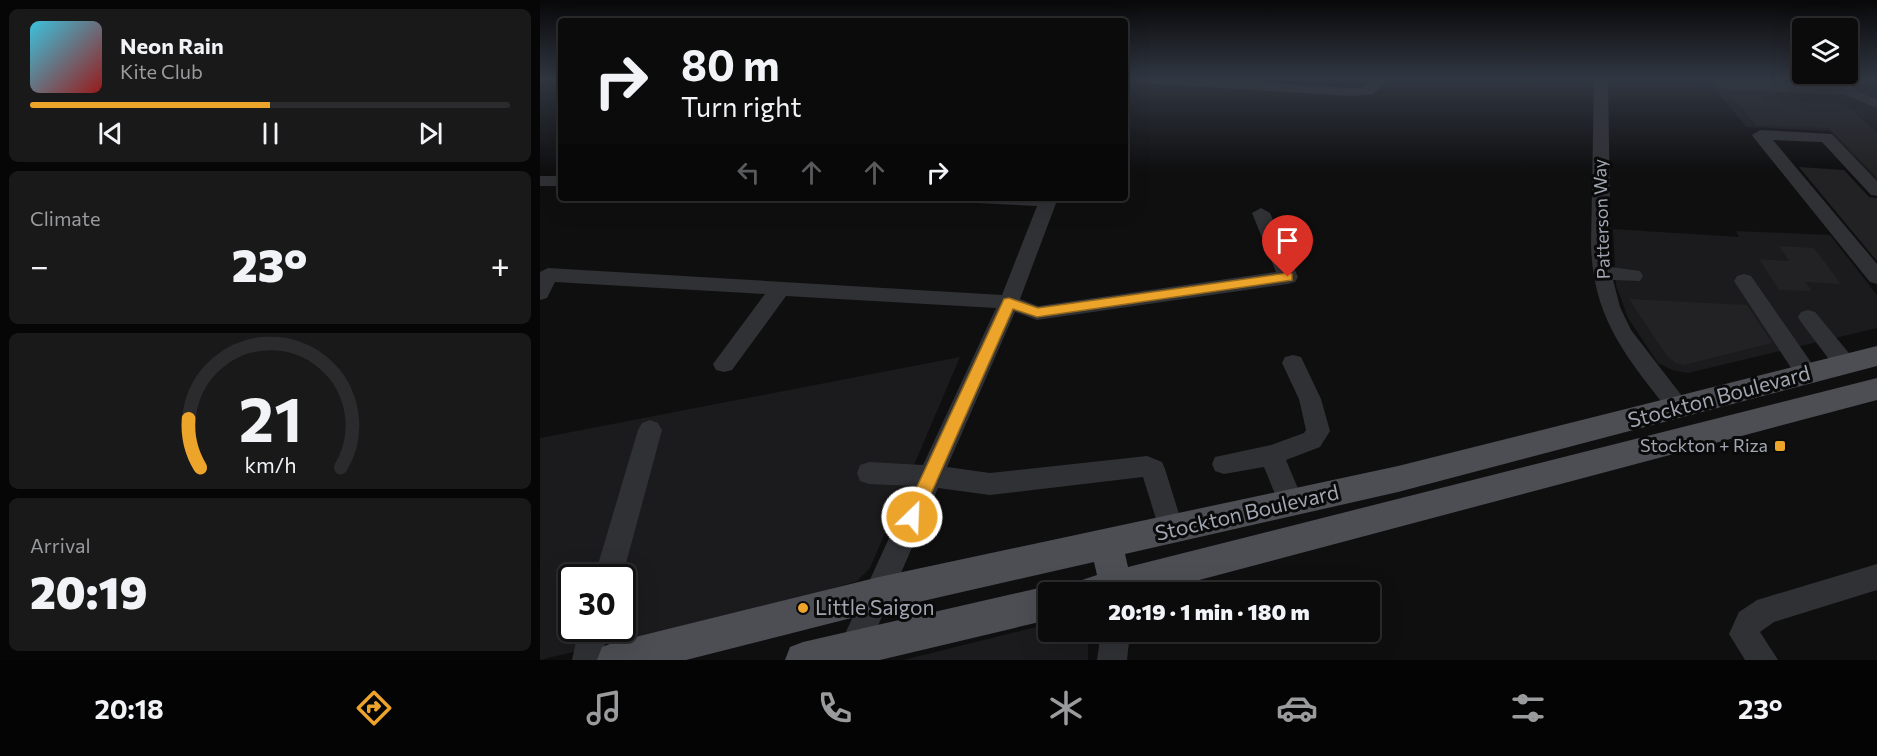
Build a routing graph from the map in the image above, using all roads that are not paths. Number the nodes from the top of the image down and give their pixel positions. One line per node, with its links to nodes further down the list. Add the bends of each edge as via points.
1 (1600, 110): 7 (street, Patterson Way)
2 (540, 181): 3 (street)
3 (558, 181)
4 (1877, 191): 9 (street, via 1826,137 1760,135)
5 (1048, 201): 13 (street)
6 (1261, 213): 13 (street, via 1288,277 1037,313)
7 (1601, 272): 8 (street); 21 (street, Patterson Way, via 1610,308 1622,332)
8 (1633, 276)
9 (1877, 277)
10 (1744, 281): 19 (street)
11 (780, 289): 12 (street, via 548,275); 13 (street); 17 (street)
12 (540, 293)
13 (1009, 302): 26 (street)
14 (1808, 317): 18 (street)
15 (1877, 356): 18 (main road, Stockton Boulevard)
16 (1293, 363): 23 (street, via 1311,399 1318,431 1312,440)
17 (724, 364)
18 (1845, 364): 19 (main road, Stockton Boulevard)
19 (1807, 374): 21 (main road, Stockton Boulevard)
20 (1877, 389): 27 (main road, Stockton Boulevard)
21 (1680, 409): 27 (main road, via 1666,426 1539,455); 28 (main road, Stockton Boulevard)
22 (650, 430): 31 (street)
23 (1272, 455): 24 (street); 28 (street)
24 (1224, 464)
25 (869, 473): 26 (street)
26 (930, 476): 29 (street, via 990,484 1147,466 1153,469); 35 (street)
27 (1528, 478): 34 (main road, Stockton Boulevard)
28 (1291, 503): 29 (main road, Stockton Boulevard)
29 (1172, 530): 30 (main road, Stockton Boulevard)
30 (1106, 545): 33 (main road); 35 (main road, Stockton Boulevard)
31 (612, 564)
32 (1877, 577): 44 (street, via 1767,610 1749,622 1744,634)
33 (1109, 582)
34 (1143, 582)
35 (879, 594): 39 (street); 41 (main road, Stockton Boulevard)
36 (1038, 606): 39 (main road)
37 (591, 642): 40 (street)
38 (1115, 642): 43 (street)
39 (852, 653): 42 (main road)
40 (587, 660)
41 (615, 660)
42 (802, 660)
43 (1112, 660)
44 (1763, 660)

